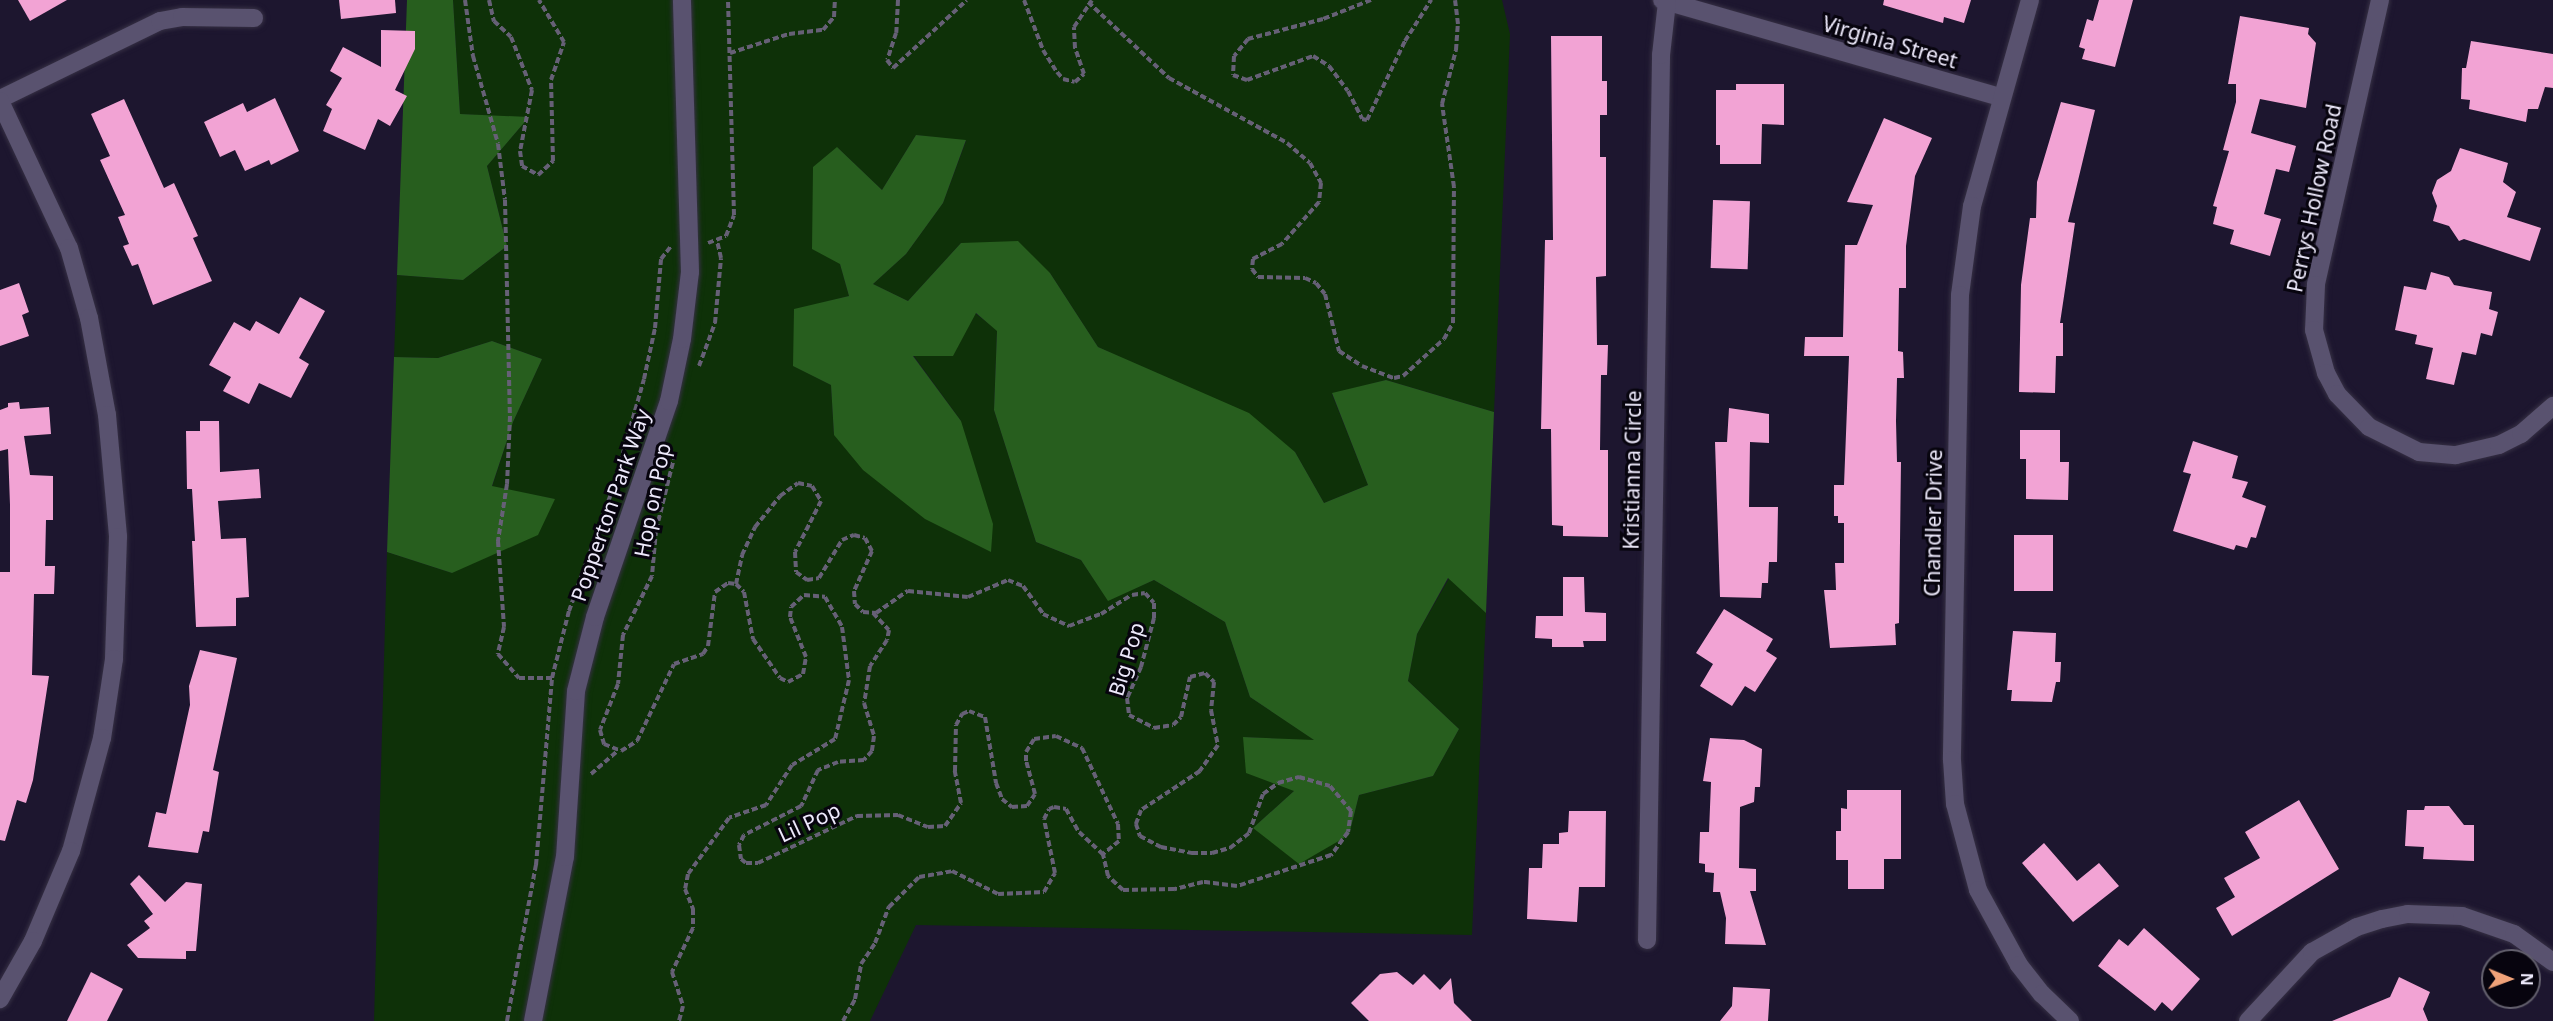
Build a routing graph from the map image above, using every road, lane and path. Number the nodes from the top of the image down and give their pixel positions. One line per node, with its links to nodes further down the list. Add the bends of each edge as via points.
1 (465, 0): 28 (path, via 471,47 498,144 505,200 510,416 507,484 498,541 504,630 498,654 519,678)
2 (489, 0): 3 (path, via 494,21 512,37 532,90 520,151 522,166 538,175 553,161 551,80 564,42)
3 (539, 0)
4 (682, 0): 30 (street, Popperton Park Way, via 690,272 682,339 669,401 585,651 576,691)
5 (728, 0): 18 (path)
6 (835, 0): 18 (path, via 834,17 823,30 789,34)
7 (898, 0): 8 (path, via 896,33 887,60 893,68)
8 (967, 0)
9 (1024, 0): 15 (path, via 1052,65 1063,79 1075,82 1084,74 1075,48 1074,27)
10 (1371, 0): 11 (path, via 1323,19 1248,39 1234,56 1233,75 1247,80 1313,56 1329,66 1362,119 1367,120)
11 (1431, 0)
12 (1455, 0): 15 (path, via 1456,50 1442,104 1454,187 1453,323 1443,339 1404,376 1394,378 1362,366 1339,351 1325,294 1316,283 1305,278 1258,277 1252,268 1253,259 1282,244 1319,202 1322,183 1310,164 1287,143 1169,78)
13 (2030, 0): 19 (street, Chandler Drive)
14 (2380, 0): 24 (street, Perrys Hollow Road, via 2316,285 2314,330 2326,373 2353,412 2386,439 2434,454 2479,452 2499,445 2530,427)
15 (1090, 1)
16 (1664, 1): 19 (street, Virginia Street); 32 (street, Kristianna Circle)
17 (255, 18): 20 (street, via 160,21)
18 (730, 53): 21 (path, via 736,196 731,226)
19 (2001, 97): 38 (street, Chandler Drive, via 1972,206 1960,295 1952,760 1955,804 1978,890 1997,929 2042,994)
20 (0, 100): 34 (street, via 69,248 89,318 107,415 118,537 114,659 102,738 71,851 33,941)
21 (717, 241): 22 (path); 23 (path, via 721,258 715,323)
22 (705, 243)
23 (695, 375)
24 (2553, 406)
25 (677, 447): 29 (path, Hop on Pop, via 657,531 652,576 623,634 618,684 600,730 604,744)
26 (736, 584): 27 (path, via 747,542 763,515 789,488 806,484 817,490 821,501 795,552 796,572 807,580 819,578 842,540 855,535 865,538 872,551 854,598 857,608); 29 (path, via 724,584 716,592 712,630 705,650 674,664 637,741); 36 (path, via 747,598 753,639 780,678 788,682 803,674 806,657 790,617 791,607 804,595 825,597 842,627 848,688 835,739 792,765 766,805 729,818 688,874 685,889 693,909 693,928 672,972 683,1006)
27 (873, 613): 31 (path, Lil Pop, via 890,630 870,666 864,703 874,736 872,752 864,760 838,762 818,770 801,806 744,835 739,845 741,859 758,863 857,816 898,815 928,827 945,826 961,802 955,771 956,725 962,714 969,711 985,717 996,783 1002,799 1012,807 1027,806 1035,794 1026,761 1026,752 1034,739 1056,736 1082,748 1118,824 1119,842); 31 (path, Big Pop, via 908,591 968,597 1008,580 1023,586 1043,614 1068,626 1101,614 1132,595 1145,593 1154,603 1154,618 1141,667 1126,698 1129,715 1154,728 1173,725 1181,717 1190,677 1205,673 1214,682 1211,710 1218,745 1200,771 1141,810 1136,824 1140,836 1161,847 1186,852 1212,854 1230,848 1249,833 1263,794 1278,783 1299,777 1330,786 1351,811 1348,832 1331,855 1237,886 1203,882 1174,889 1123,890 1108,876)
28 (552, 678)
29 (618, 751): 30 (path, via 586,777)
30 (570, 780): 35 (street, Popperton Park Way, via 559,894)
31 (1103, 854): 37 (path, via 1079,832 1066,809 1054,807 1048,809 1044,819 1055,873 1044,892 998,894 952,871 919,877 889,907 875,943 861,964 855,999)
32 (1647, 940)
33 (2553, 962): 39 (street, via 2514,934 2479,921 2436,914 2382,919 2349,931 2312,952)
34 (0, 999)
35 (533, 1021)
36 (679, 1021)
37 (843, 1021)
38 (2070, 1021)
39 (2248, 1021)

